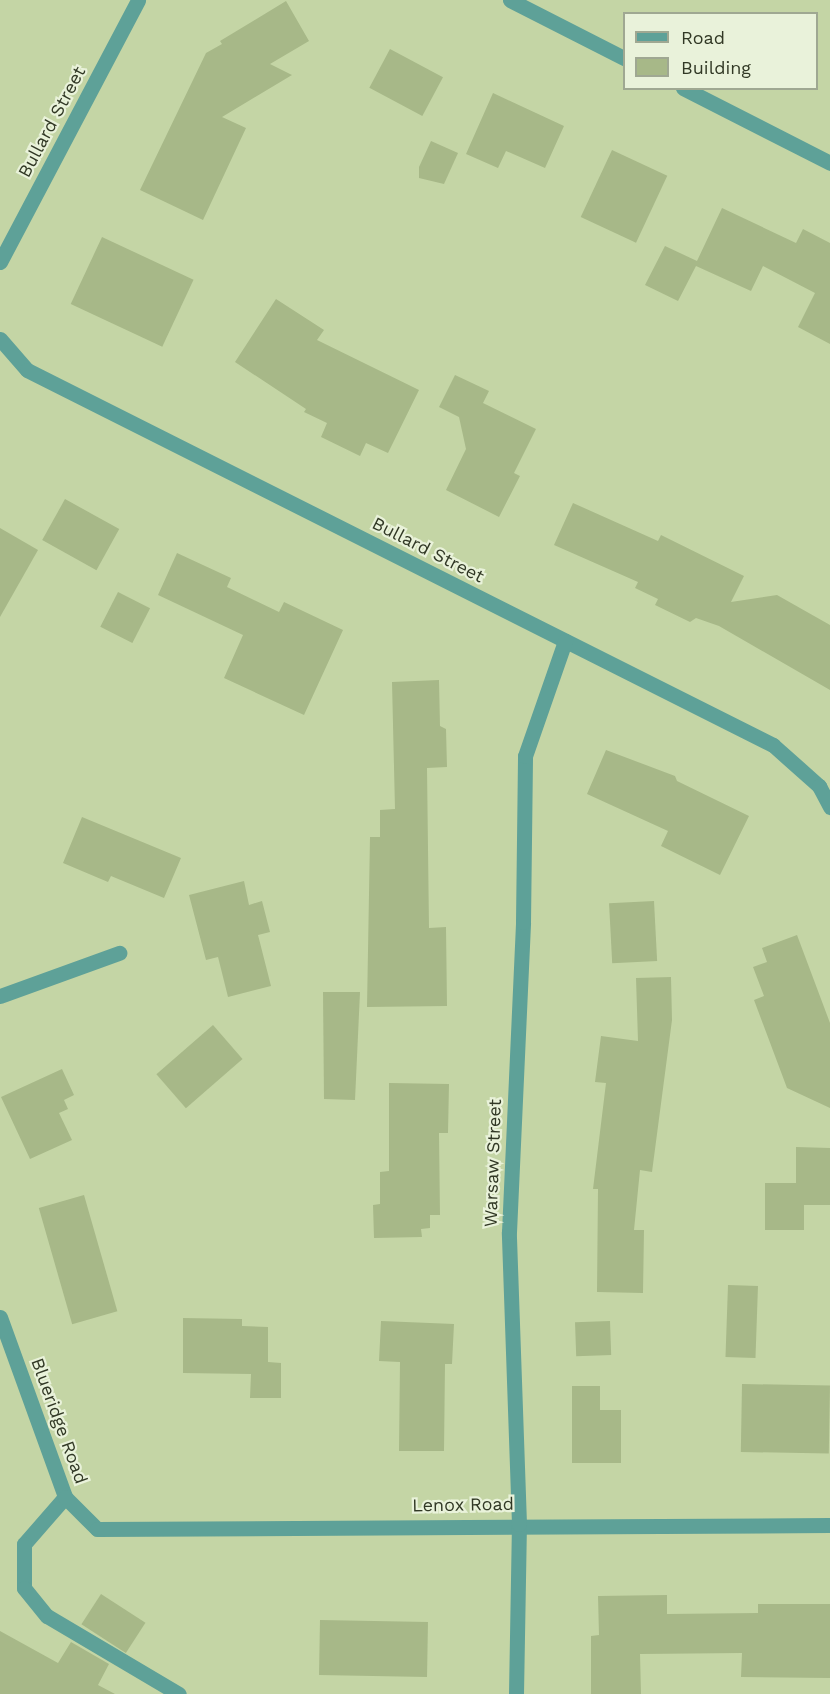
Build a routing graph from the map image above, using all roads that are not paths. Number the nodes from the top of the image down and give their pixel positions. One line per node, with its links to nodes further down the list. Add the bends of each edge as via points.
1 (138, 0): 6 (street, Bullard Street)
2 (510, 0): 3 (street)
3 (623, 57)
4 (687, 90): 5 (street)
5 (830, 163)
6 (0, 262)
7 (0, 339): 8 (street, Bullard Street, via 27,370)
8 (565, 641): 9 (street, Bullard Street, via 773,745 819,786); 14 (street, Warsaw Street, via 525,756 523,922 509,1232)
9 (830, 807)
10 (119, 953): 11 (street)
11 (0, 996)
12 (0, 1317): 13 (street, Blueridge Road)
13 (65, 1497): 16 (street, Blueridge Road); 17 (street, via 24,1544 24,1588 47,1616)
14 (519, 1524): 15 (street, Lenox Road); 16 (street, Lenox Road); 18 (street, Warsaw Street)
15 (830, 1525)
16 (97, 1529)
17 (179, 1694)
18 (516, 1694)

